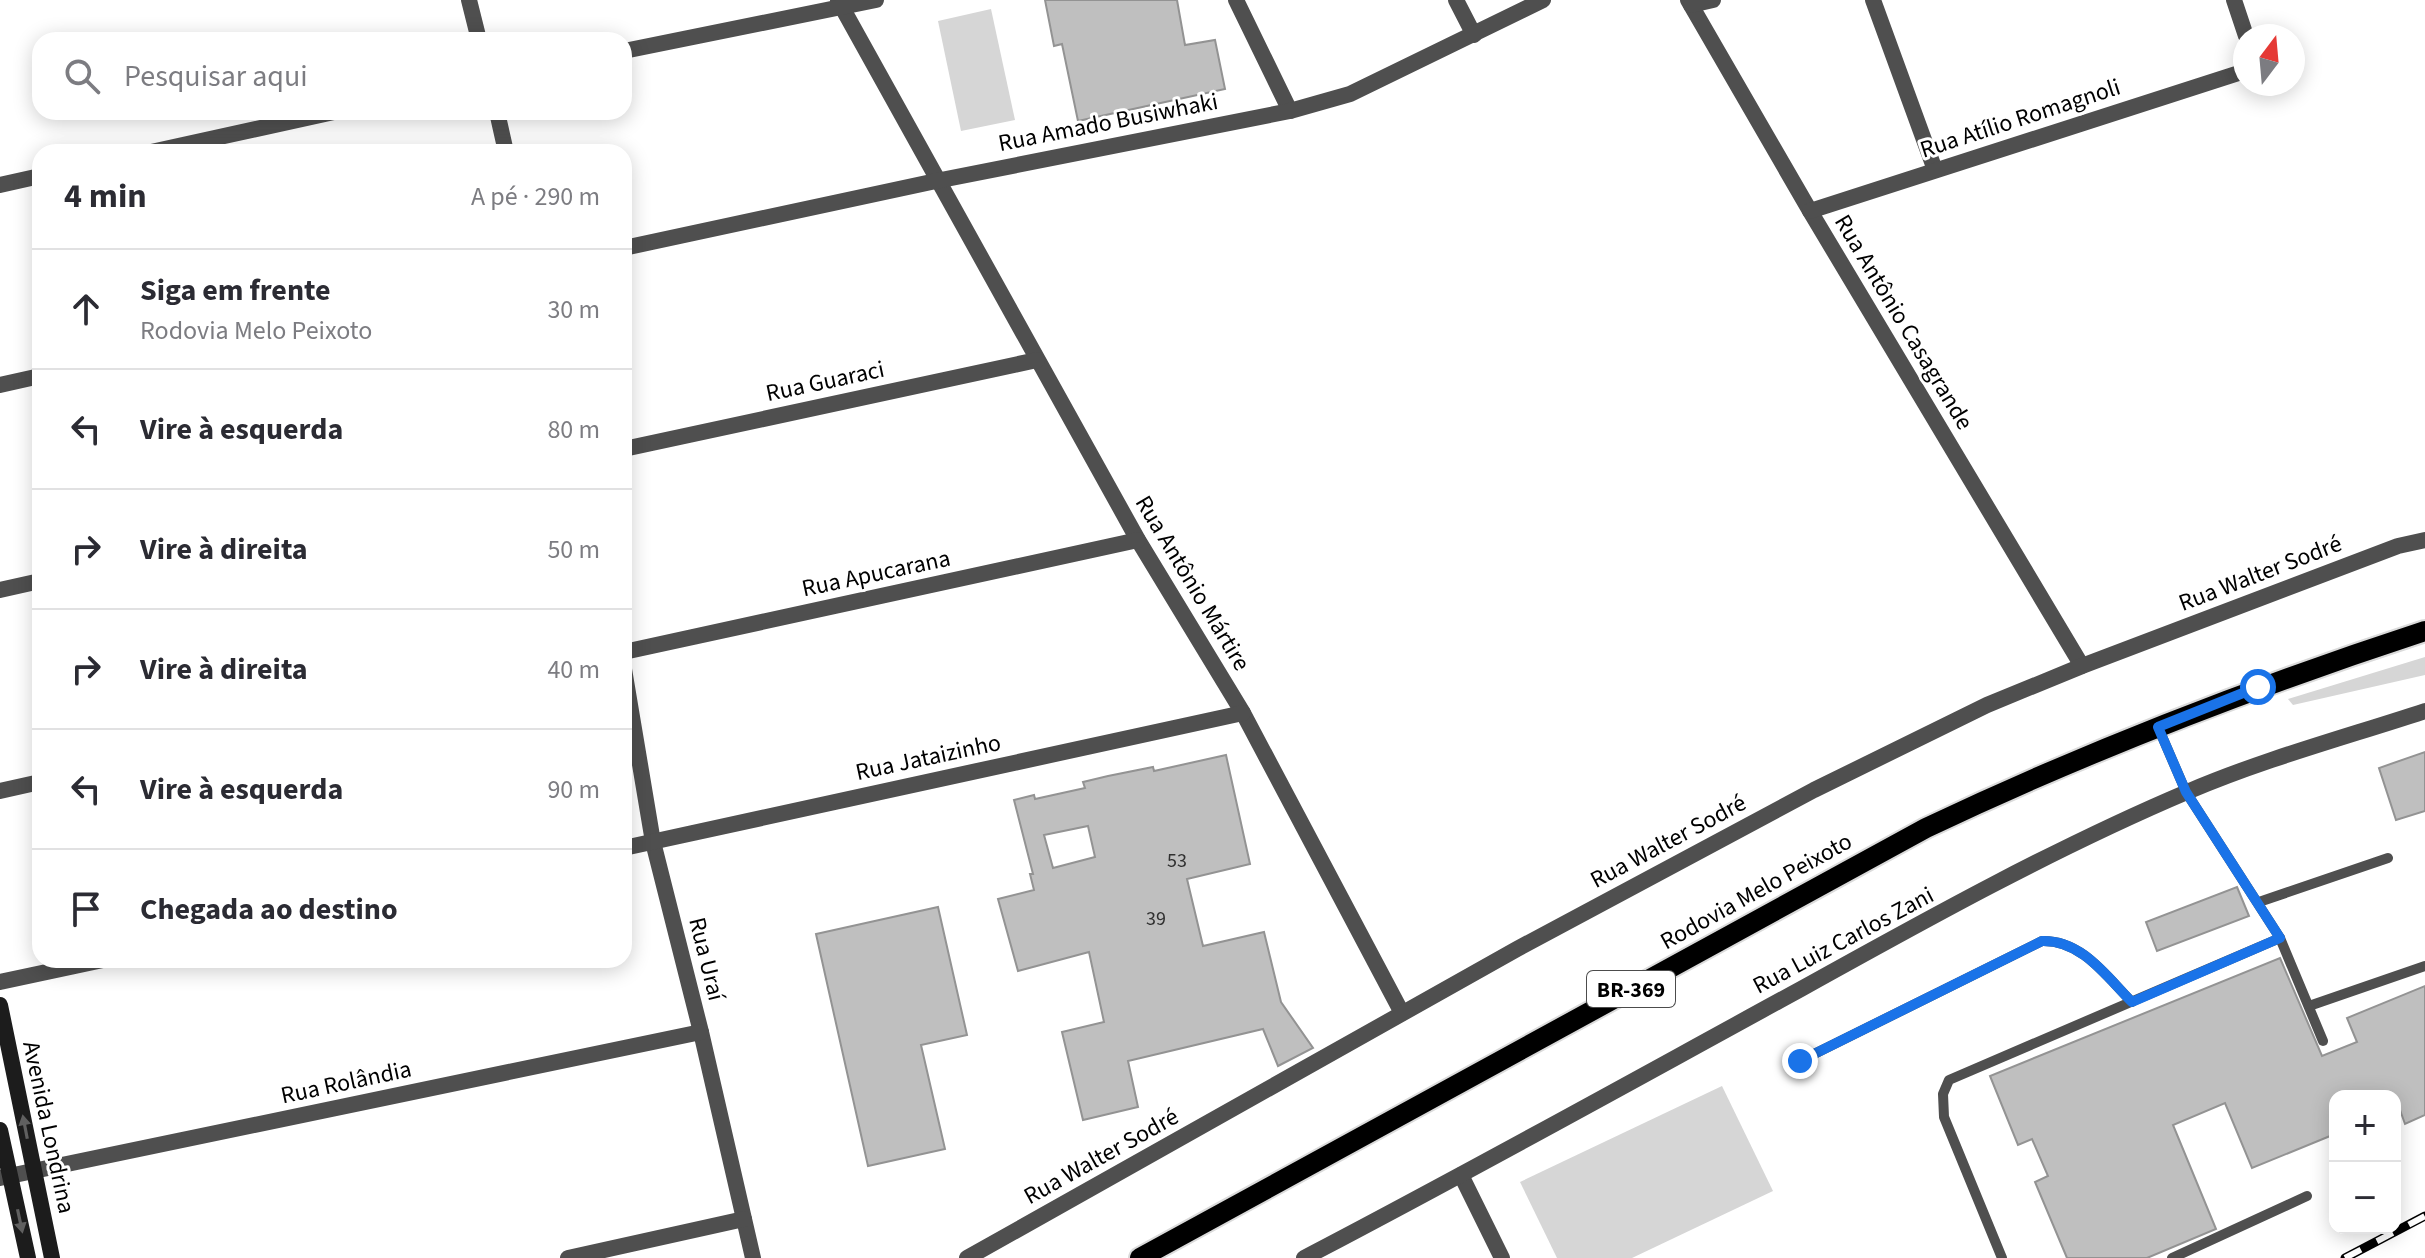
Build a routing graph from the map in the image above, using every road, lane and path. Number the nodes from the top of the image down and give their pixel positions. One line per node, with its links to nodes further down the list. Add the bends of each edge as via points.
1 (469, 0): 12 (street)
2 (876, 0): 10 (street)
3 (1236, 0): 16 (street)
4 (1456, 0): 13 (street)
5 (1543, 0): 13 (street, Rua Amado Busiwhaki)
6 (1713, 0): 9 (street)
7 (1873, 0): 21 (street)
8 (2234, 0): 11 (street)
9 (1690, 3): 25 (street, Rua Antônio Casagrande)
10 (839, 4): 14 (street); 23 (street, Rua Antônio Mártire)
11 (2242, 24)
12 (477, 32)
13 (1474, 35): 16 (street, Rua Amado Busiwhaki, via 1350,94)
14 (632, 49)
15 (2233, 75): 21 (street, Rua Atílio Romagnoli)
16 (1290, 111): 23 (street, Rua Amado Busiwhaki)
17 (297, 120): 19 (street)
18 (499, 120): 20 (street)
19 (188, 144)
20 (504, 144)
21 (1935, 170): 25 (street, Rua Atílio Romagnoli)
22 (32, 178): 24 (street)
23 (936, 181): 26 (street, Rua Amado Busiwhaki); 27 (street, Rua Antônio Mártire)
24 (0, 185)
25 (1810, 211): 37 (street, Rua Antônio Casagrande)
26 (632, 246)
27 (1037, 360): 30 (street, Rua Guaraci); 31 (street, Rua Antônio Mártire)
28 (32, 378): 29 (street)
29 (0, 385)
30 (632, 447)
31 (1138, 540): 36 (street, Rua Apucarana); 39 (street, Rua Antônio Mártire)
32 (2425, 540): 37 (street, Rua Walter Sodré)
33 (32, 583): 34 (street)
34 (0, 590)
35 (2425, 631): 41 (main road, Rodovia Melo Peixoto / BR-369)
36 (632, 650)
37 (2082, 666): 56 (street, Rua Walter Sodré, via 1987,705 1814,790)
38 (2425, 711): 44 (street, Rua Luiz Carlos Zani)
39 (1243, 713): 45 (street, Rua Jataizinho); 56 (street, Rua Antônio Mártire)
40 (632, 717): 45 (street, Rua Uraí)
41 (2158, 727): 44 (lane); 71 (main road, Rodovia Melo Peixoto / BR-369, via 1926,828)
42 (32, 784): 43 (street)
43 (0, 791)
44 (2186, 792): 48 (lane); 62 (street, Rua Luiz Carlos Zani, via 1894,938)
45 (653, 842): 46 (street, Rua Jataizinho); 57 (street, Rua Uraí)
46 (632, 846)
47 (2388, 858): 48 (lane)
48 (2259, 902): 49 (lane)
49 (2280, 938): 53 (lane); 55 (lane)
50 (2425, 966): 55 (lane)
51 (66, 968): 52 (street)
52 (0, 982)
53 (2132, 1002): 59 (lane, via 2078,949 2042,941); 74 (lane, via 1949,1080 1943,1094 1944,1117)
54 (0, 1005): 61 (street, Avenida Londrina, one-way to 54)
55 (2309, 1006): 58 (lane)
56 (1402, 1013): 70 (street, Rua Walter Sodré)
57 (701, 1032): 61 (street, Rua Rolândia); 65 (street, Rua Uraí)
58 (2323, 1041)
59 (1800, 1061)
60 (0, 1130): 63 (street, Avenida Londrina)
61 (34, 1171): 63 (street, Rua Rolândia); 67 (street, Avenida Londrina)
62 (1461, 1175): 72 (street, Rua Luiz Carlos Zani); 73 (street)
63 (5, 1177): 66 (street, Avenida Londrina, one-way to 66)
64 (2307, 1196): 75 (lane)
65 (744, 1219): 68 (street); 69 (street, Rua Uraí)
66 (28, 1258)
67 (52, 1258)
68 (568, 1258)
69 (753, 1258)
70 (967, 1258)
71 (1140, 1258)
72 (1304, 1258)
73 (1502, 1258)
74 (2002, 1258)
75 (2172, 1258)

